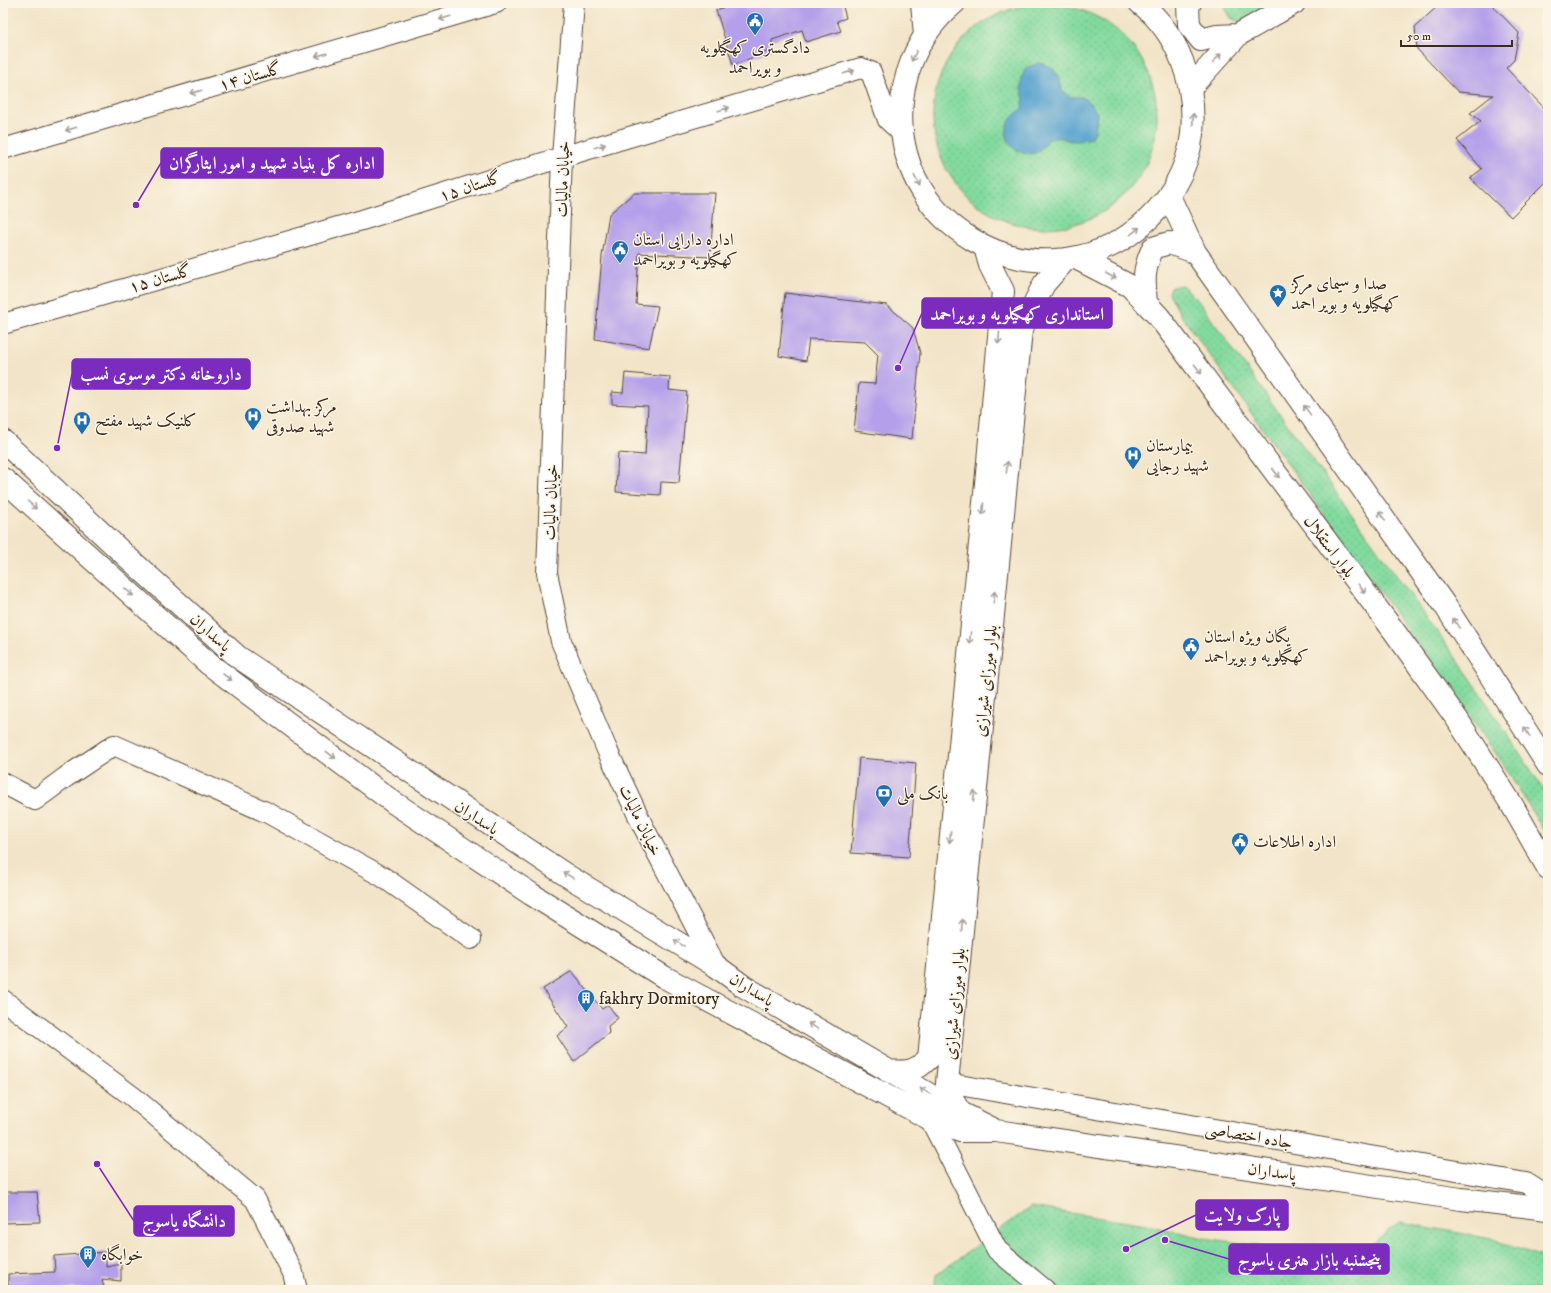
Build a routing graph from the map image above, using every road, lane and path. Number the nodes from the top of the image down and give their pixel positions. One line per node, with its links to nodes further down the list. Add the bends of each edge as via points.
1 (496, 3): 12 (street, گلستان ۱۴, one-way to 12)
2 (574, 3): 13 (street, خیابان مالیات)
3 (922, 3): 8 (main road)
4 (954, 3): 8 (main road)
5 (1190, 3): 9 (main road, via 1189,25 1201,40)
6 (1294, 3): 9 (main road)
7 (1149, 5): 10 (main road, via 1175,44 1185,65)
8 (924, 35): 11 (main road, one-way to 11, via 912,57 904,82)
9 (1238, 35): 10 (main road, one-way to 9)
10 (1191, 87): 14 (main road, one-way to 10, via 1182,171 1191,144)
11 (901, 132): 13 (street, گلستان ۱۵, one-way to 11, via 862,68 871,72 888,120); 15 (main road, one-way to 15, via 906,156 915,179 928,200 949,223)
12 (3, 149)
13 (562, 157): 21 (street, گلستان ۱۵, via 362,220); 28 (street, خیابان مالیات, via 547,573 560,641 643,826)
14 (1169, 196): 16 (main road); 17 (main road, one-way to 14, via 1103,250 1128,236 1150,218)
15 (985, 247): 17 (main road, via 1033,260); 19 (main road, via 990,265)
16 (1195, 252): 20 (main road, via 1169,243 1153,248 1145,264); 24 (main road, one-way to 16, via 1444,604)
17 (1071, 259): 18 (main road, بلوار میرزای شیرازی); 20 (main road, بلوار استقلال, one-way to 20, via 1130,286)
18 (1044, 284): 19 (main road, via 1025,270 1014,270 1007,279); 35 (main road, بلوار میرزای شیرازی, one-way to 18, via 1021,330)
19 (1003, 291): 34 (main road, بلوار میرزای شیرازی, one-way to 34, via 929,1058 919,1068 907,1072)
20 (1146, 303): 26 (main road, بلوار استقلال, one-way to 26, via 1389,624 1457,719 1512,805)
21 (3, 324)
22 (3, 441): 28 (main road, پاسداران, one-way to 22, via 559,870 238,657)
23 (3, 479): 31 (main road, پاسداران, one-way to 31, via 209,664 393,802 531,894 657,972)
24 (1548, 765)
25 (3, 783): 27 (street, via 35,800 114,746 268,813 383,877)
26 (1548, 868)
27 (471, 939)
28 (716, 966): 29 (main road, پاسداران)
29 (744, 986): 31 (main road, via 748,996 745,1004 738,1008); 32 (main road, پاسداران)
30 (3, 1000): 41 (street, via 132,1096 255,1199 292,1273)
31 (722, 1007): 33 (main road, پاسداران)
32 (793, 1014): 33 (main road, via 780,1013 775,1018 772,1028); 34 (main road, پاسداران, one-way to 32)
33 (780, 1039): 37 (main road, پاسداران)
34 (888, 1071): 36 (main road, پاسداران, one-way to 34)
35 (946, 1083): 36 (main road, بلوار میرزای شیرازی, via 947,1091); 39 (street, جاده اختصاصی, via 1526,1183)
36 (961, 1113): 38 (main road, پاسداران)
37 (930, 1119): 38 (main road, پاسداران, via 960,1131); 42 (street, via 997,1250)
38 (996, 1131): 40 (main road, پاسداران, via 1453,1198)
39 (1548, 1197)
40 (1548, 1209)
41 (297, 1290)
42 (1045, 1290)

